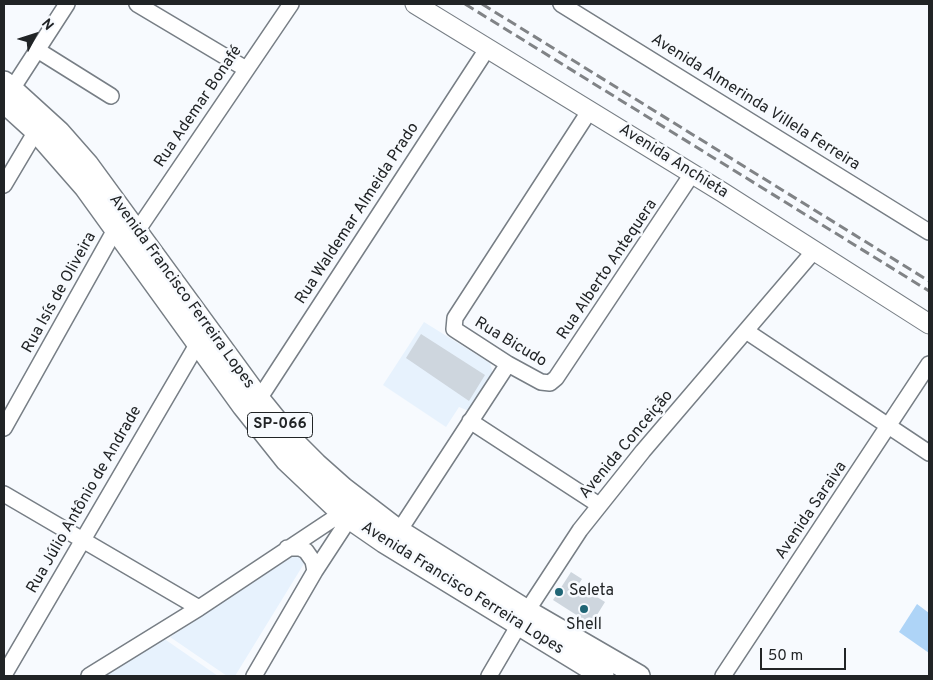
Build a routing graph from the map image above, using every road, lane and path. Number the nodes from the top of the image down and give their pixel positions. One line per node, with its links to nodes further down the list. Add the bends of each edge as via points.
1 (67, 4): 7 (street)
2 (137, 4): 8 (street)
3 (291, 4): 8 (street, Rua Ademar Bonafé)
4 (415, 4): 6 (main road, Avenida Anchieta)
5 (561, 4): 15 (street, Avenida Almerinda Villela Ferreira)
6 (487, 49): 11 (main road, Avenida Anchieta); 24 (street, Rua Waldemar Almeida Prado)
7 (39, 51): 9 (street); 10 (street)
8 (246, 69): 16 (street, Rua Ademar Bonafé)
9 (7, 91): 12 (highway, Avenida Francisco Ferreira Lopes / SP-066); 16 (highway, Avenida Francisco Ferreira Lopes / SP-066, via 59,132 76,152)
10 (110, 96)
11 (590, 110): 13 (main road, Avenida Anchieta); 21 (street, Rua Bicudo, via 455,318 454,328)
12 (36, 131): 14 (street); 16 (highway, Avenida Francisco Ferreira Lopes / SP-066)
13 (692, 174): 17 (main road, Avenida Anchieta); 23 (street, Rua Alberto Antequera, via 560,373)
14 (4, 185)
15 (927, 227)
16 (127, 230): 20 (highway, Avenida Francisco Ferreira Lopes / SP-066); 24 (highway, Avenida Francisco Ferreira Lopes / SP-066); 27 (street, Rua Isís de Oliveira)
17 (814, 251): 18 (main road, Avenida Anchieta); 19 (street, Avenida Conceição)
18 (929, 324)
19 (746, 331): 26 (street); 30 (street, Avenida Conceição)
20 (198, 343): 31 (highway, Avenida Francisco Ferreira Lopes / SP-066, via 270,442); 33 (street, Rua Júlio Antônio de Andrade)
21 (508, 364): 23 (street, Rua Bicudo, via 536,380); 25 (street)
22 (929, 364): 26 (street, Avenida Saraiva)
23 (550, 383)
24 (259, 399): 32 (highway, Avenida Francisco Ferreira Lopes / SP-066, via 316,464)
25 (470, 421): 30 (street); 32 (street)
26 (890, 426): 28 (street); 44 (street, Avenida Saraiva)
27 (4, 428)
28 (929, 453)
29 (4, 494): 33 (street)
30 (599, 505): 37 (street, Avenida Conceição)
31 (346, 516): 32 (highway, via 355,510); 34 (street); 35 (street); 37 (highway, Avenida Francisco Ferreira Lopes / SP-066)
32 (399, 531): 37 (highway, Avenida Francisco Ferreira Lopes / SP-066)
33 (82, 539): 36 (street); 38 (street, Rua Júlio Antônio de Andrade)
34 (287, 548): 35 (street, via 306,551); 36 (street)
35 (315, 571): 40 (street)
36 (199, 608): 39 (street)
37 (523, 618): 41 (street, Avenida Conceição); 42 (highway, Avenida Francisco Ferreira Lopes / SP-066); 43 (highway, Avenida Francisco Ferreira Lopes / SP-066)
38 (4, 675)
39 (89, 676)
40 (254, 676)
41 (489, 676)
42 (603, 676)
43 (639, 676)
44 (723, 676)

